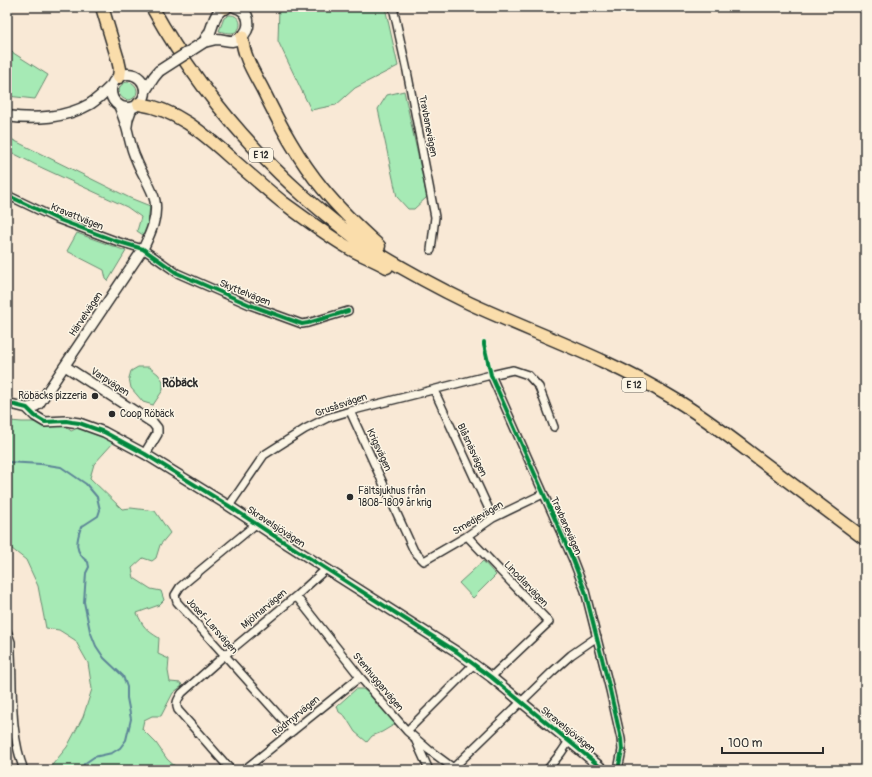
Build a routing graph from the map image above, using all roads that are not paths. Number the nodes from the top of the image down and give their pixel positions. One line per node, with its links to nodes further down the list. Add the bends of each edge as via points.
1 (102, 7): 11 (highway, via 120,69)
2 (145, 7): 21 (highway, E 12, via 188,75 232,132 290,191)
3 (152, 7): 22 (highway, E 12, via 196,78 270,165 331,219 377,253)
4 (228, 7): 6 (main road); 8 (main road, via 216,15)
5 (393, 7): 20 (street, Travbanevägen, via 435,217)
6 (248, 12): 7 (main road, via 248,27)
7 (242, 37): 8 (main road, via 233,41 215,39); 22 (highway, via 246,57 286,135 307,168 346,215)
8 (204, 42): 9 (main road, bridge)
9 (159, 71): 10 (main road); 12 (main road)
10 (137, 77): 11 (main road, via 129,74); 12 (main road, via 142,82)
11 (115, 81): 13 (main road); 14 (main road, via 110,94)
12 (145, 92): 15 (main road, via 144,97)
13 (91, 104): 14 (main road, via 101,101); 16 (main road, via 79,110 47,117)
14 (116, 104): 15 (main road, via 125,108); 17 (street, Härvelvägen)
15 (135, 106): 17 (street, via 128,119); 21 (highway, via 158,108 197,129 308,221 350,249)
16 (7, 116)
17 (127, 129): 19 (street, Härvelvägen, via 136,159 155,202 154,222)
18 (7, 195): 19 (street, Kravattvägen, via 57,219)
19 (143, 249): 23 (street, Skyttelvägen, via 177,274 302,324); 24 (street, Härvelvägen)
20 (430, 250)
21 (379, 263): 38 (highway, E 12, via 434,295 640,387 717,437)
22 (405, 269): 37 (highway, E 12, via 469,303 627,373 671,397 727,435)
23 (348, 312)
24 (65, 366): 28 (street, Härvelvägen, via 39,404); 31 (street, Varpvägen, via 153,423 157,428 157,434)
25 (491, 376): 26 (street, Grusåsvägen); 30 (street, Grusåsvägen, via 514,370 528,375 539,387); 32 (street, Travbanevägen)
26 (434, 390): 29 (street, Grusåsvägen); 34 (street, Blåsnäsvägen)
27 (7, 403): 28 (street, Skravelsjövägen)
28 (26, 408): 31 (street, Skravelsjövägen, via 45,422 79,423 104,432)
29 (350, 411): 33 (street, Grusåsvägen, via 305,429 264,455); 39 (street, Krigsvägen, via 414,550)
30 (554, 427)
31 (145, 454): 33 (street, Skravelsjövägen)
32 (543, 494): 34 (street, Smedjevägen); 43 (street, Travbanevägen, via 585,591)
33 (229, 506): 35 (street, Skravelsjövägen)
34 (493, 518): 36 (street, Smedjevägen)
35 (256, 524): 40 (street, Skravelsjövägen); 44 (street, Josef-Larsvägen, via 180,587 175,594 177,602)
36 (467, 536): 39 (street, Smedjevägen); 46 (street, Linodlarvägen, via 549,622)
37 (865, 540)
38 (865, 548)
39 (424, 561)
40 (326, 568): 41 (street, Mjölnarvägen); 45 (street, Skravelsjövägen)
41 (296, 596): 44 (street, Mjölnarvägen); 47 (street, Stenhuggarvägen)
42 (7, 631): 54 (street, via 11,642 16,742)
43 (597, 637): 48 (street, via 571,655); 60 (street, Travbanevägen, via 621,739 622,750)
44 (225, 655): 49 (street, Josef-Larsvägen); 55 (street, Mjölnarvägen, via 182,693 176,706)
45 (474, 664): 46 (street, Skravelsjövägen); 50 (street)
46 (491, 676): 48 (street, Skravelsjövägen)
47 (360, 677): 49 (street, Rödmyrvägen); 50 (street, Stenhuggarvägen)
48 (521, 702): 52 (street, Skravelsjövägen); 53 (street)
49 (293, 731): 56 (street, Rödmyrvägen)
50 (407, 731): 51 (street, Stenhuggarvägen)
51 (414, 737): 53 (street, Stenhuggarvägen); 57 (street)
52 (569, 741): 58 (street); 59 (street, Skravelsjövägen)
53 (453, 769)
54 (24, 770)
55 (231, 770)
56 (244, 770)
57 (429, 770)
58 (547, 770)
59 (604, 770)
60 (618, 770)

